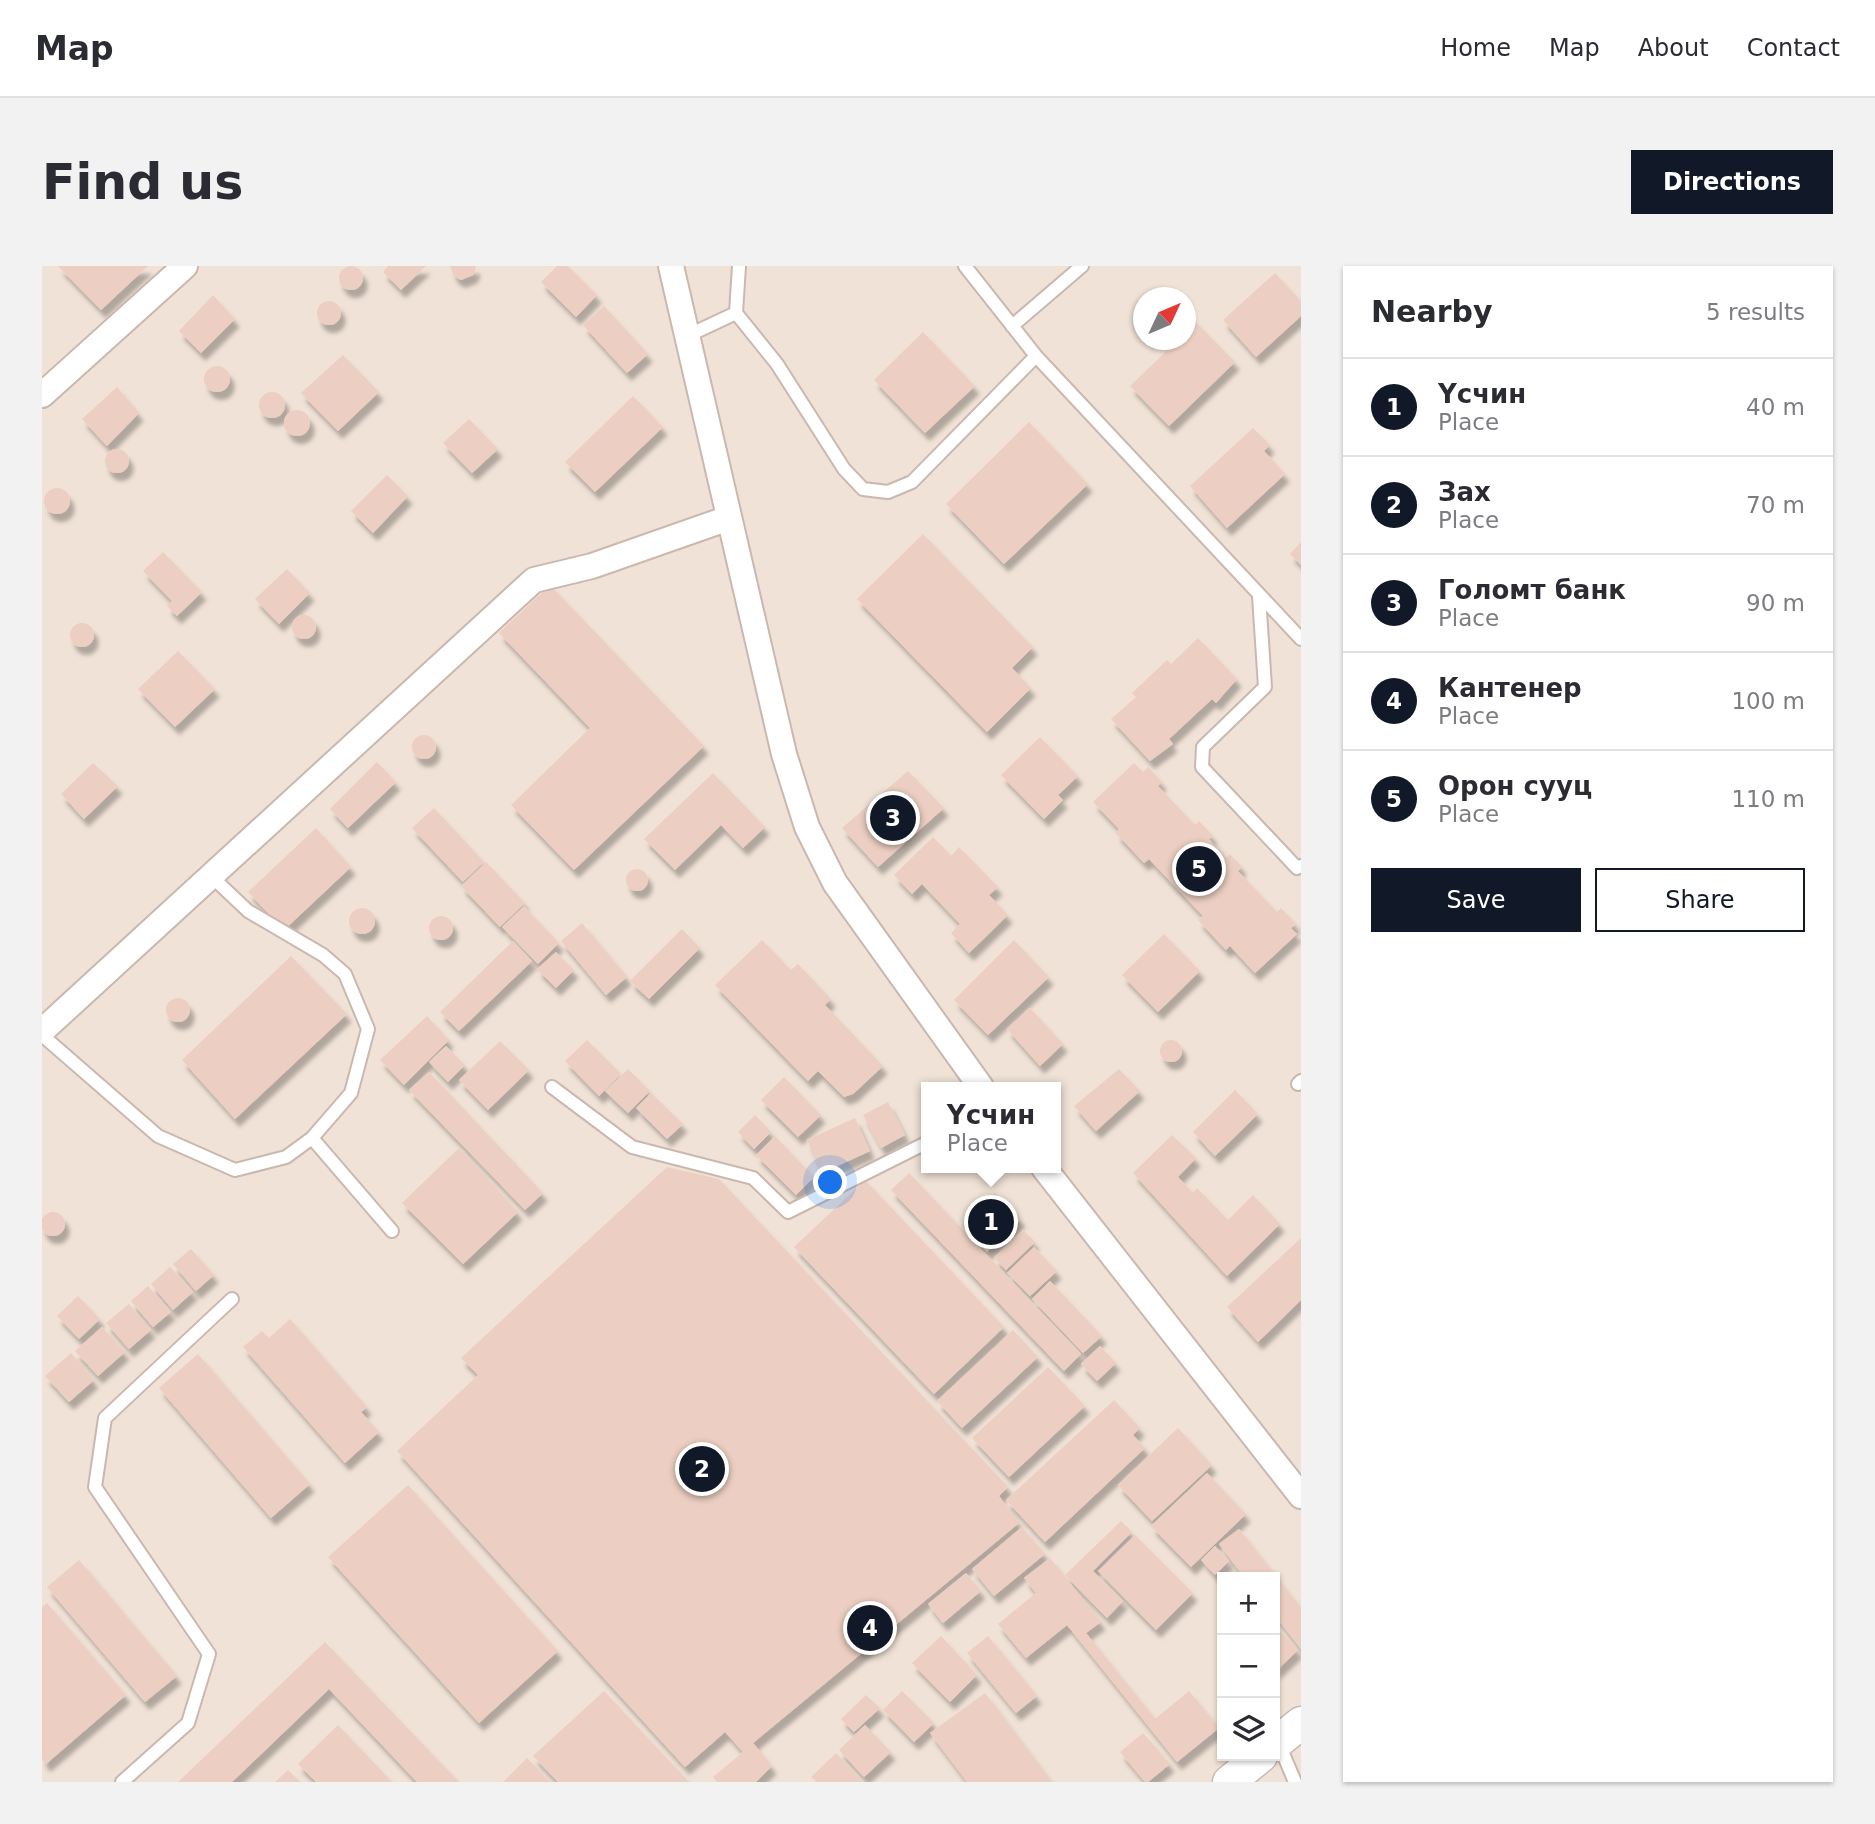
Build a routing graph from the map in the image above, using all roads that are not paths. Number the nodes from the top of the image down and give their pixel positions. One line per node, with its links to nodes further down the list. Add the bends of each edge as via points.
1 (185, 266): 10 (street)
2 (671, 266): 8 (street)
3 (739, 266): 6 (lane)
4 (965, 266): 7 (lane)
5 (1082, 266): 7 (lane)
6 (736, 313): 8 (lane); 9 (lane, via 777,364 844,469 863,489 888,492 912,482)
7 (1012, 326): 9 (lane)
8 (687, 337): 11 (street)
9 (1036, 356): 12 (lane)
10 (42, 395)
11 (729, 518): 15 (street, via 592,566 534,580); 17 (street, via 784,754 807,827 860,921)
12 (1259, 596): 13 (lane); 14 (lane, via 1265,687 1203,747 1202,767 1297,868)
13 (1301, 639)
14 (1301, 866)
15 (211, 876): 16 (street); 19 (lane, via 247,911 323,955 345,974 368,1028 351,1093)
16 (42, 1033): 19 (lane, via 158,1136 235,1170 286,1157)
17 (977, 1082)
18 (552, 1087): 20 (lane, via 632,1147 752,1178 788,1212)
19 (312, 1138): 22 (lane)
20 (921, 1146)
21 (1048, 1173): 24 (street)
22 (392, 1231)
23 (232, 1299): 27 (lane, via 105,1418 95,1487 209,1654 188,1723)
24 (1301, 1496)
25 (1280, 1744): 29 (lane)
26 (1255, 1761): 28 (street)
27 (122, 1782)
28 (1229, 1782)
29 (1295, 1782)

